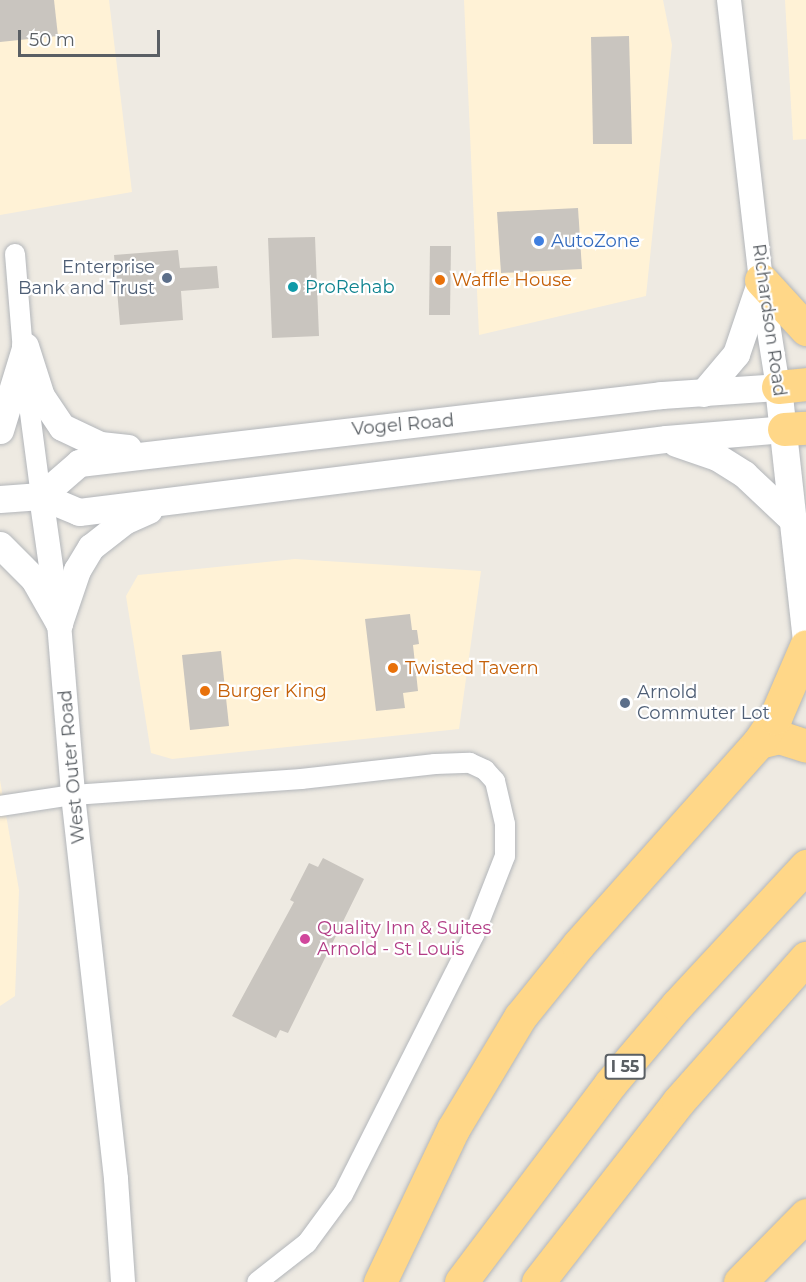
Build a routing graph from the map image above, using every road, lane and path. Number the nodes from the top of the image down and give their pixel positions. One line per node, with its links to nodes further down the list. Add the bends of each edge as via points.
1 (729, 0): 3 (street, Richardson Road)
2 (15, 254): 5 (street, West Outer Road)
3 (761, 280): 4 (highway); 6 (street, Richardson Road); 7 (main road, via 736,354)
4 (806, 329)
5 (25, 346): 9 (main road); 11 (main road, via 41,396 62,427 100,445); 12 (street, West Outer Road, via 25,375)
6 (792, 385): 7 (main road, Vogel Road); 8 (main road, Richardson Road)
7 (703, 393): 11 (main road, Vogel Road)
8 (795, 428): 10 (main road); 15 (main road, Richardson Road)
9 (0, 430)
10 (666, 439): 14 (main road); 15 (main road, via 717,457 744,474)
11 (174, 452): 12 (main road, Vogel Road, via 79,463)
12 (41, 496): 13 (main road); 14 (main road, via 79,512); 17 (street, West Outer Road)
13 (0, 499)
14 (177, 500): 17 (main road, via 124,521 91,547 77,570)
15 (796, 523): 18 (main road, Richardson Road)
16 (0, 544): 17 (main road, via 34,579)
17 (59, 623): 22 (street, West Outer Road)
18 (806, 640)
19 (806, 646): 20 (highway, via 775,718)
20 (759, 742): 21 (highway, via 779,737); 31 (highway, via 578,945 520,1017 453,1129)
21 (805, 745)
22 (73, 795): 23 (street); 29 (street, West Outer Road, via 116,1179); 30 (street, via 301,779 435,764 470,763 485,770 495,781 505,824 505,856 474,935 343,1194 307,1243)
23 (0, 806)
24 (806, 866): 32 (highway, I 55, via 610,1084)
25 (806, 958): 33 (highway, via 678,1102)
26 (806, 1215): 28 (highway)
27 (806, 1233): 28 (highway)
28 (777, 1246): 34 (highway)
29 (123, 1282)
30 (256, 1282)
31 (380, 1282)
32 (461, 1282)
33 (538, 1282)
34 (740, 1282)

